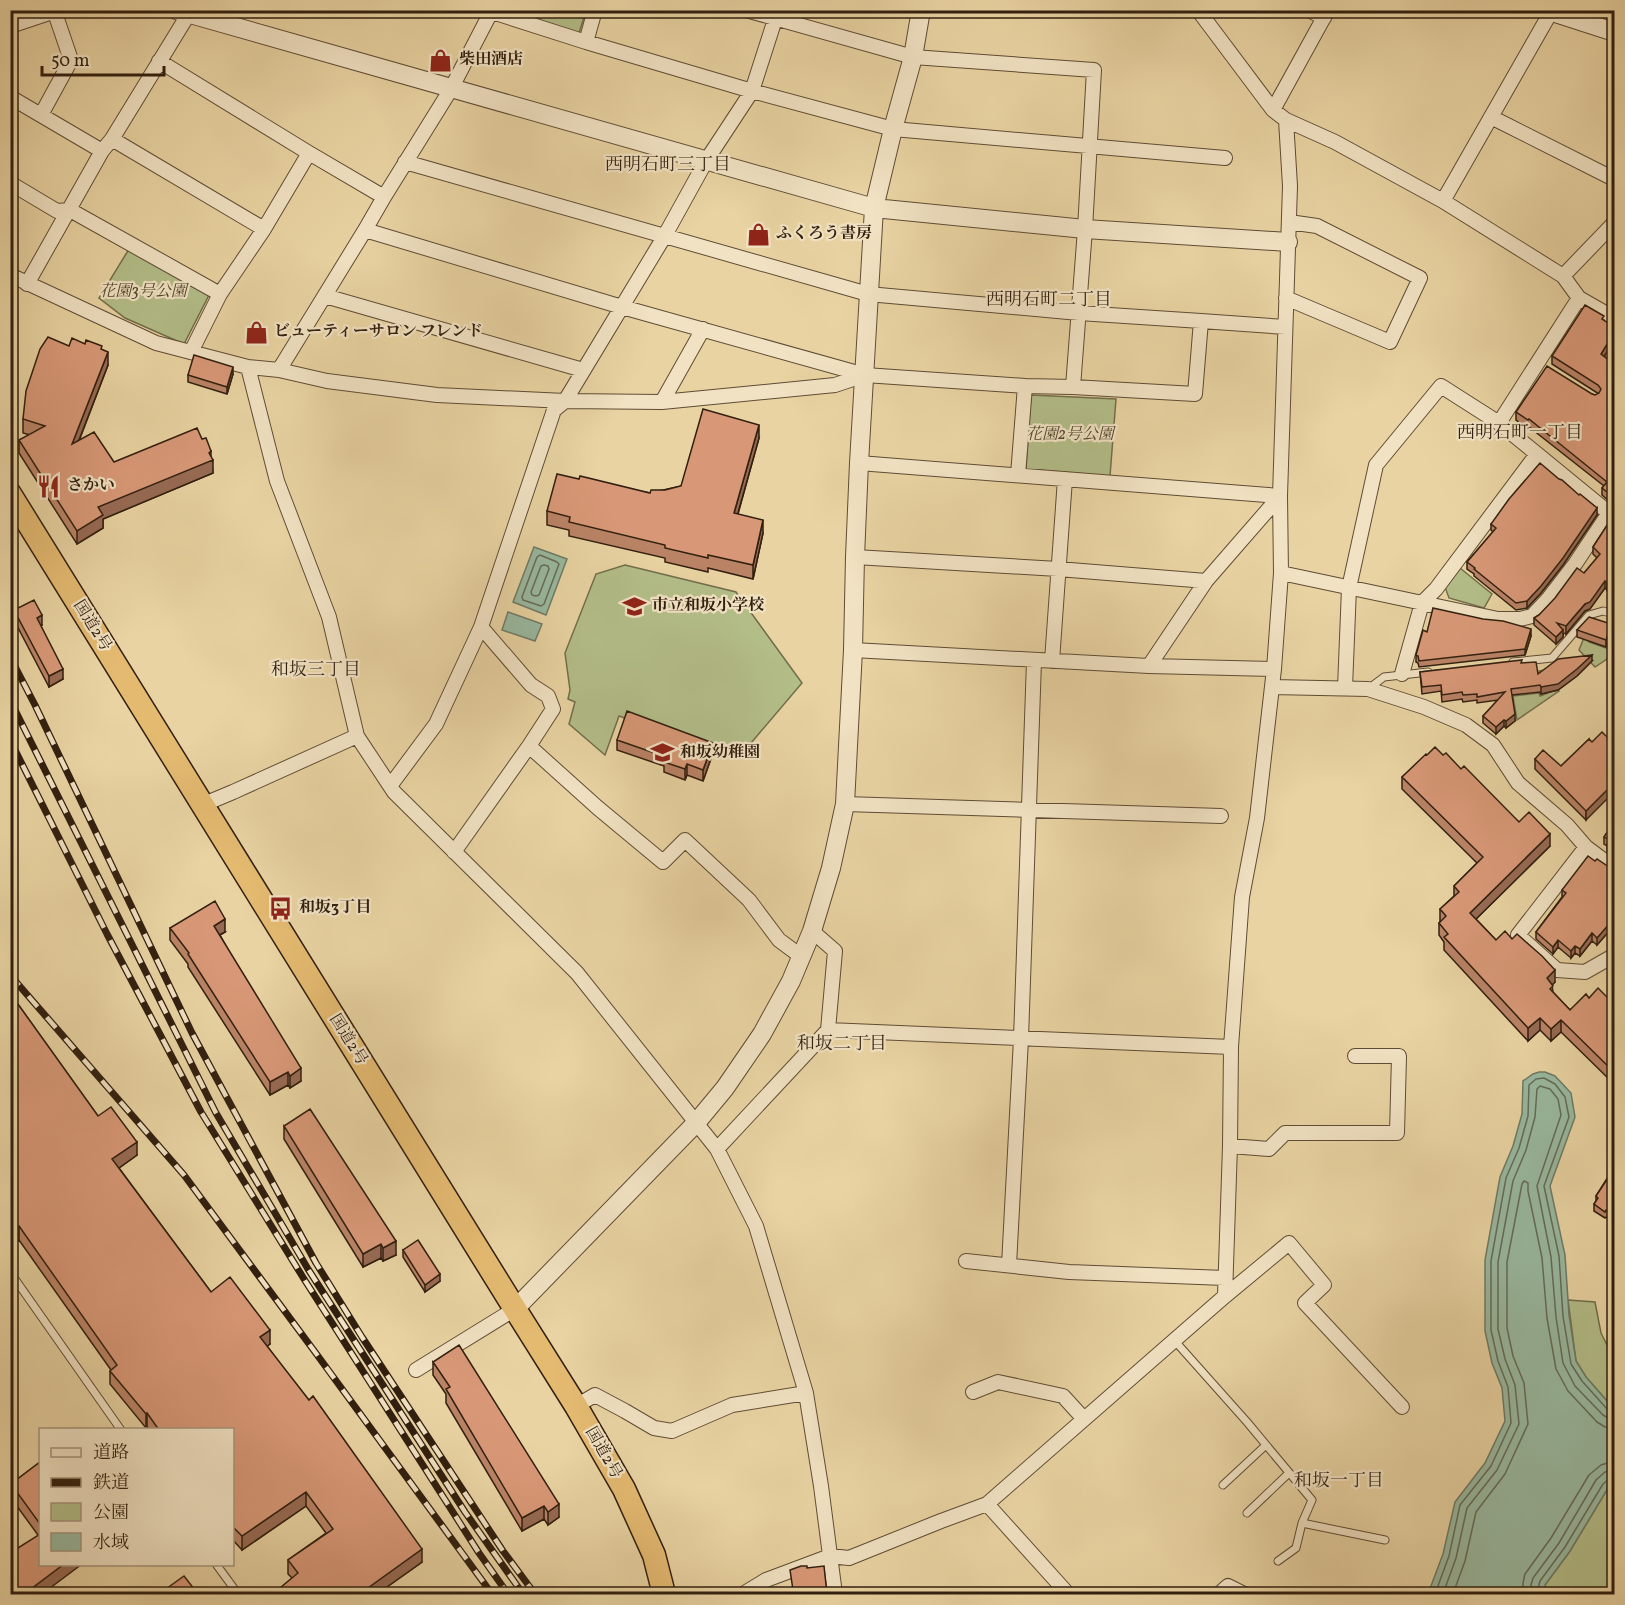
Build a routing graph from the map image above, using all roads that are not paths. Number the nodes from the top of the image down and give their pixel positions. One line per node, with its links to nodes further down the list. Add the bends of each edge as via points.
1 (53, 10): 12 (street); 21 (street, via 71,60)
2 (594, 10): 14 (street)
3 (746, 10): 11 (street)
4 (921, 10): 15 (street)
5 (1198, 10): 20 (street)
6 (1309, 10): 10 (street)
7 (490, 11): 14 (street); 17 (street)
8 (1550, 11): 13 (street); 22 (street)
9 (185, 12): 16 (street); 17 (street)
10 (1326, 14): 20 (street)
11 (777, 15): 15 (street); 18 (street)
12 (10, 24)
13 (1614, 32)
14 (586, 42): 18 (street)
15 (913, 57): 24 (street); 26 (street, via 1094,70)
16 (159, 61): 25 (street); 28 (street)
17 (451, 89): 30 (street); 31 (street)
18 (752, 91): 24 (street); 30 (street)
19 (10, 97): 21 (street)
20 (1273, 110): 23 (street)
21 (41, 115): 27 (street)
22 (1491, 117): 32 (street); 35 (street)
23 (1286, 120): 35 (street); 38 (street)
24 (893, 129): 26 (street); 36 (street)
25 (112, 139): 27 (street); 40 (street)
26 (1090, 147): 29 (street); 41 (street)
27 (102, 152): 37 (street)
28 (309, 153): 34 (street); 40 (street)
29 (1225, 158)
30 (706, 161): 36 (street); 43 (street)
31 (405, 162): 34 (street); 43 (street)
32 (1614, 178)
33 (10, 183): 37 (street, via 57,211)
34 (384, 197): 42 (street)
35 (1443, 201): 46 (street)
36 (874, 208): 41 (street); 49 (street)
37 (70, 210): 47 (street); 48 (street)
38 (1289, 222): 44 (street); 51 (street, via 1317,226 1420,278 1390,342)
39 (1614, 224): 46 (street)
40 (264, 229): 48 (street)
41 (1085, 229): 44 (street); 54 (street)
42 (366, 230): 50 (street); 53 (street)
43 (664, 237): 49 (street); 53 (street)
44 (1288, 242): 51 (street)
45 (10, 275): 47 (street)
46 (1563, 276): 52 (street)
47 (27, 284): 59 (street, via 156,343)
48 (220, 294): 59 (street)
49 (868, 294): 54 (street); 63 (street)
50 (325, 296): 61 (street); 62 (street)
51 (1286, 298): 57 (street)
52 (1579, 298): 55 (street); 68 (street, via 1543,364)
53 (622, 307): 58 (street); 62 (street)
54 (1079, 313): 56 (street); 65 (street)
55 (1614, 318)
56 (1201, 321): 57 (street); 65 (street, via 1195,394)
57 (1285, 327): 74 (street)
58 (703, 329): 63 (street); 67 (street)
59 (191, 352): 60 (street)
60 (248, 367): 61 (street); 95 (street, via 277,481 329,617)
61 (279, 370): 66 (street, via 327,381 437,395)
62 (583, 370): 66 (street)
63 (865, 375): 64 (street); 67 (street, via 835,385); 70 (street)
64 (1025, 386): 65 (street); 71 (street)
65 (1073, 387)
66 (565, 401): 67 (street); 83 (street, via 554,410)
67 (662, 402)
68 (1499, 423): 69 (street); 80 (street, via 1441,386 1376,465)
69 (1537, 454): 75 (street); 81 (street)
70 (859, 463): 71 (street); 76 (street)
71 (1018, 476): 72 (street)
72 (1065, 479): 74 (street); 77 (street)
73 (10, 495): 99 (highway, 国道2号)
74 (1280, 495): 78 (street); 79 (street)
75 (1612, 512): 81 (street, via 1532,616 1498,619)
76 (855, 556): 77 (street); 84 (street)
77 (1058, 568): 79 (street); 86 (street)
78 (1281, 573): 80 (street); 89 (street)
79 (1206, 581): 88 (street)
80 (1349, 588): 81 (street); 93 (street)
81 (1422, 603): 91 (street)
82 (1614, 614): 87 (lane, via 1603,611 1589,615 1552,658)
83 (481, 627): 96 (street, via 531,685 551,702 553,709); 97 (street, via 436,724)
84 (854, 650): 85 (street); 98 (street)
85 (1034, 661): 86 (street); 100 (street)
86 (1052, 661): 88 (street)
87 (1506, 663)
88 (1149, 666): 89 (street)
89 (1274, 669): 92 (street)
90 (1437, 670): 91 (lane)
91 (1402, 674): 94 (lane, via 1384,677)
92 (1272, 687): 93 (street); 110 (street, via 1257,818 1242,897)
93 (1345, 688): 94 (street)
94 (1368, 688): 102 (street, via 1466,725 1493,745 1518,783)
95 (357, 736): 97 (street); 99 (street)
96 (529, 746): 103 (street); 106 (street, via 663,862 685,840 749,900 779,940)
97 (390, 786): 103 (street)
98 (844, 804): 100 (street); 105 (street, via 831,868)
99 (202, 805): 120 (highway, 国道2号)
100 (1030, 810): 101 (street); 109 (street)
101 (1221, 816)
102 (1586, 847): 104 (street); 107 (street, via 1518,935 1557,970 1585,972)
103 (454, 852): 112 (street, via 577,973)
104 (1614, 868)
105 (812, 931): 106 (street); 108 (street, via 835,951)
106 (802, 957): 112 (street, via 762,1034)
107 (1614, 958)
108 (828, 1030): 109 (street); 114 (street)
109 (1022, 1039): 110 (street); 116 (street)
110 (1231, 1047): 113 (street)
111 (1355, 1056): 113 (street, via 1399,1056 1397,1133 1286,1133 1269,1149)
112 (696, 1123): 114 (street); 120 (street)
113 (1230, 1146): 118 (street)
114 (717, 1149): 124 (street, via 756,1226)
115 (966, 1261): 116 (street)
116 (1009, 1265): 118 (street, via 1069,1272)
117 (10, 1272): 128 (lane)
118 (1225, 1278): 119 (street)
119 (1225, 1296): 121 (street); 126 (street, via 1288,1242 1324,1285 1305,1303)
120 (515, 1309): 122 (street); 125 (highway, 国道2号)
121 (1174, 1340): 127 (street); 129 (lane)
122 (416, 1370)
123 (973, 1392): 127 (street, via 998,1382 1063,1396)
124 (806, 1393): 125 (street, via 732,1405 672,1431 654,1428 595,1395); 136 (street)
125 (576, 1406): 140 (highway, 国道2号, via 624,1489 654,1555)
126 (1402, 1407)
127 (1084, 1419): 132 (street)
128 (120, 1428)
129 (1266, 1445): 130 (lane); 131 (lane)
130 (1289, 1473): 133 (lane); 134 (lane, via 1312,1500)
131 (1223, 1485)
132 (987, 1504): 136 (street, via 849,1558); 143 (street)
133 (1247, 1513)
134 (1302, 1523): 135 (lane); 137 (lane, via 1296,1548)
135 (1385, 1540)
136 (830, 1556): 141 (street, via 766,1580); 142 (street)
137 (1278, 1561)
138 (217, 1566): 139 (lane)
139 (238, 1594)
140 (664, 1594)
141 (743, 1594)
142 (835, 1594)
143 (1066, 1594)
144 (1219, 1594): 145 (street, via 1228,1586)
145 (1244, 1594)

